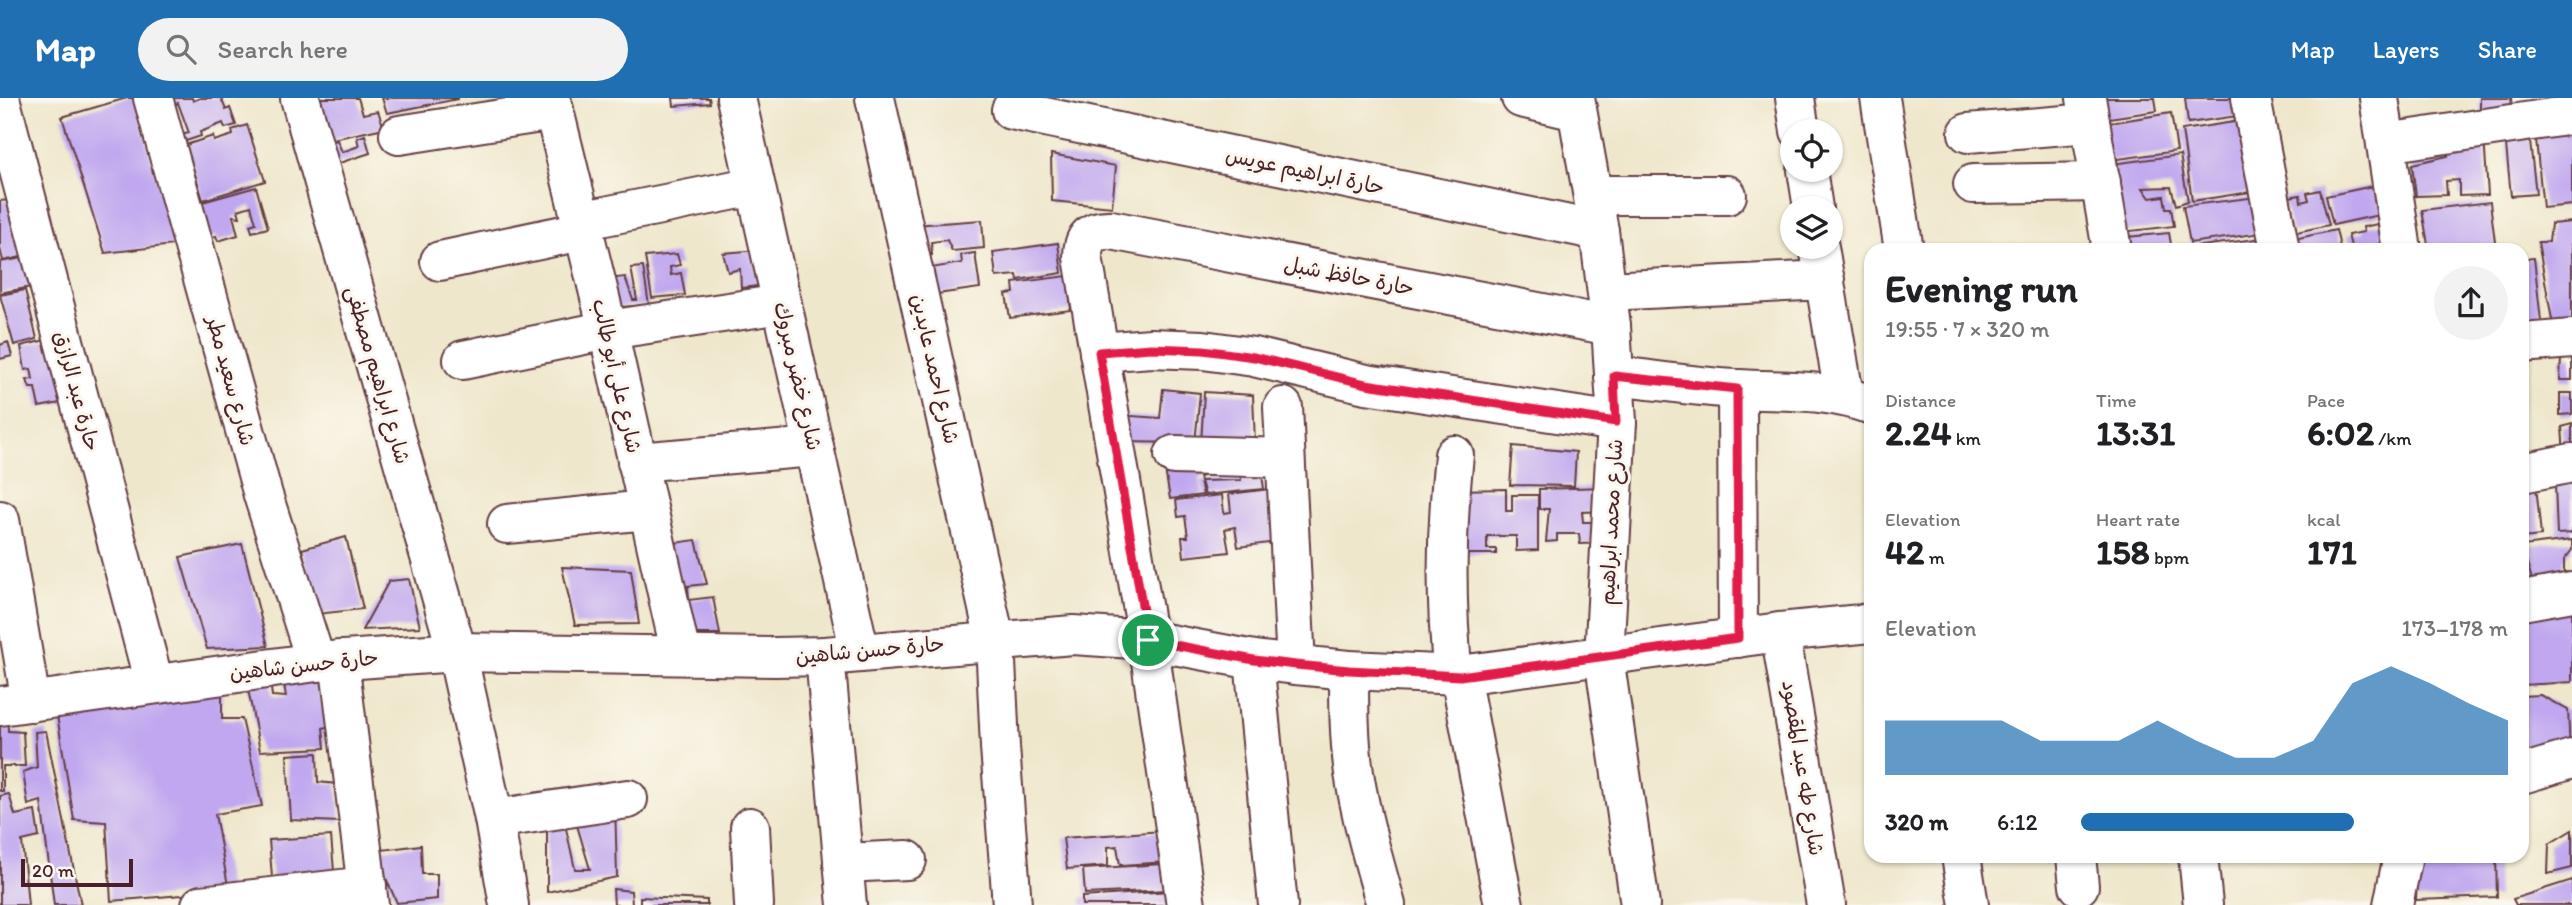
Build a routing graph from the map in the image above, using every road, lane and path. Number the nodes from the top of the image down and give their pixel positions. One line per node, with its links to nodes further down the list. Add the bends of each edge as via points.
1 (0, 98): 20 (street, حارة عبد الرازق)
2 (153, 98): 67 (street, شارع سعيد مطر, via 263,495)
3 (300, 98): 62 (street, شارع ابراهيم مصطفى)
4 (736, 98): 23 (street, شارع خضر مبروك)
5 (874, 98): 60 (street, شارع احمد عابدين)
6 (1521, 98): 12 (street)
7 (1795, 98): 16 (street)
8 (1880, 98): 27 (street)
9 (2251, 98): 29 (street)
10 (2379, 98): 19 (street)
11 (552, 104): 18 (street); 26 (street, شارع على أبو طالب)
12 (1576, 104): 25 (street, شارع محمد ابراهيم)
13 (1011, 110): 25 (street, حارة ابراهيم عويس)
14 (2088, 111): 17 (street); 21 (street)
15 (2572, 115): 19 (street)
16 (1798, 119)
17 (1968, 133)
18 (399, 135)
19 (2386, 143): 30 (street)
20 (8, 156): 71 (street, حارة عبد الرازق)
21 (2101, 182): 22 (street); 28 (street)
22 (1973, 184)
23 (755, 186): 26 (street); 33 (street, شارع خضر مبروك)
24 (1727, 195): 25 (street, حارة ابراهيم عويس)
25 (1596, 213): 34 (street, شارع محمد ابراهيم)
26 (581, 226): 31 (street); 35 (street, شارع على أبو طالب)
27 (1903, 243)
28 (2111, 243)
29 (2279, 243)
30 (2401, 243)
31 (440, 261)
32 (1822, 263): 34 (street, حارة حافظ شبل); 42 (street)
33 (782, 304): 35 (street); 45 (street, شارع خضر مبروك)
34 (1609, 308): 38 (street, حارة حافظ شبل, via 1099,229 1088,235 1083,245); 40 (street, شارع محمد ابراهيم)
35 (607, 330): 39 (street); 49 (street, شارع على أبو طالب)
36 (2572, 339): 37 (street)
37 (2529, 342)
38 (1099, 352): 44 (street, via 1151,348 1254,357 1366,384); 61 (street)
39 (463, 360)
40 (1614, 376): 41 (street); 44 (street, شارع محمد ابراهيم)
41 (1737, 389): 42 (street, via 1795,390); 59 (street)
42 (1857, 400)
43 (1283, 407): 48 (street)
44 (1616, 422): 65 (street, شارع محمد ابراهيم)
45 (814, 447): 49 (street); 63 (street, شارع خضر مبروك)
46 (1174, 455): 48 (street)
47 (1454, 455): 70 (street, via 1446,565 1447,620)
48 (1285, 458): 68 (street)
49 (637, 462): 52 (street, شارع على أبو طالب)
50 (2572, 463): 51 (street)
51 (2529, 471)
52 (647, 510): 54 (street); 64 (street, شارع على أبو طالب)
53 (0, 520): 72 (street)
54 (508, 524)
55 (2572, 592): 56 (street)
56 (2529, 600)
57 (1864, 624): 58 (street, حارة حسن شاهين)
58 (1780, 632): 59 (street, حارة حسن شاهين); 94 (street, شارع طه عبد المقصود)
59 (1738, 638): 65 (street, حارة حسن شاهين)
60 (995, 640): 61 (street, حارة حسن شاهين, via 1073,635); 63 (street, حارة حسن شاهين); 88 (street, شارع احمد عابدين)
61 (1148, 640): 66 (street, حارة حسن شاهين); 89 (street)
62 (457, 652): 64 (street, حارة حسن شاهين); 67 (street, حارة حسن شاهين); 76 (street, شارع ابراهيم مصطفى)
63 (843, 654): 64 (street, حارة حسن شاهين); 79 (street, شارع خضر مبروك)
64 (681, 656)
65 (1604, 657): 70 (street, حارة حسن شاهين); 93 (street, شارع محمد ابراهيم)
66 (1254, 660): 68 (street, حارة حسن شاهين); 90 (street)
67 (327, 661): 71 (street, حارة حسن شاهين); 83 (street, شارع سعيد مطر)
68 (1296, 665): 69 (street, حارة حسن شاهين)
69 (1349, 670): 70 (street, حارة حسن شاهين); 91 (street, via 1354,774)
70 (1456, 676): 92 (street)
71 (154, 683): 72 (street, حارة حسن شاهين)
72 (16, 704)
73 (2572, 759): 74 (street)
74 (2529, 772)
75 (628, 799): 76 (street)
76 (494, 819): 85 (street, شارع ابراهيم مصطفى)
77 (750, 827): 86 (street)
78 (907, 860): 79 (street)
79 (843, 863): 87 (street, شارع خضر مبروك)
80 (1963, 863): 95 (street)
81 (2199, 863): 96 (street)
82 (2402, 863): 97 (street)
83 (368, 895): 84 (street)
84 (201, 905)
85 (509, 905)
86 (754, 905)
87 (847, 905)
88 (1012, 905)
89 (1186, 905)
90 (1278, 905)
91 (1386, 905)
92 (1504, 905)
93 (1640, 905)
94 (1826, 905)
95 (1969, 905)
96 (2203, 905)
97 (2393, 905)

